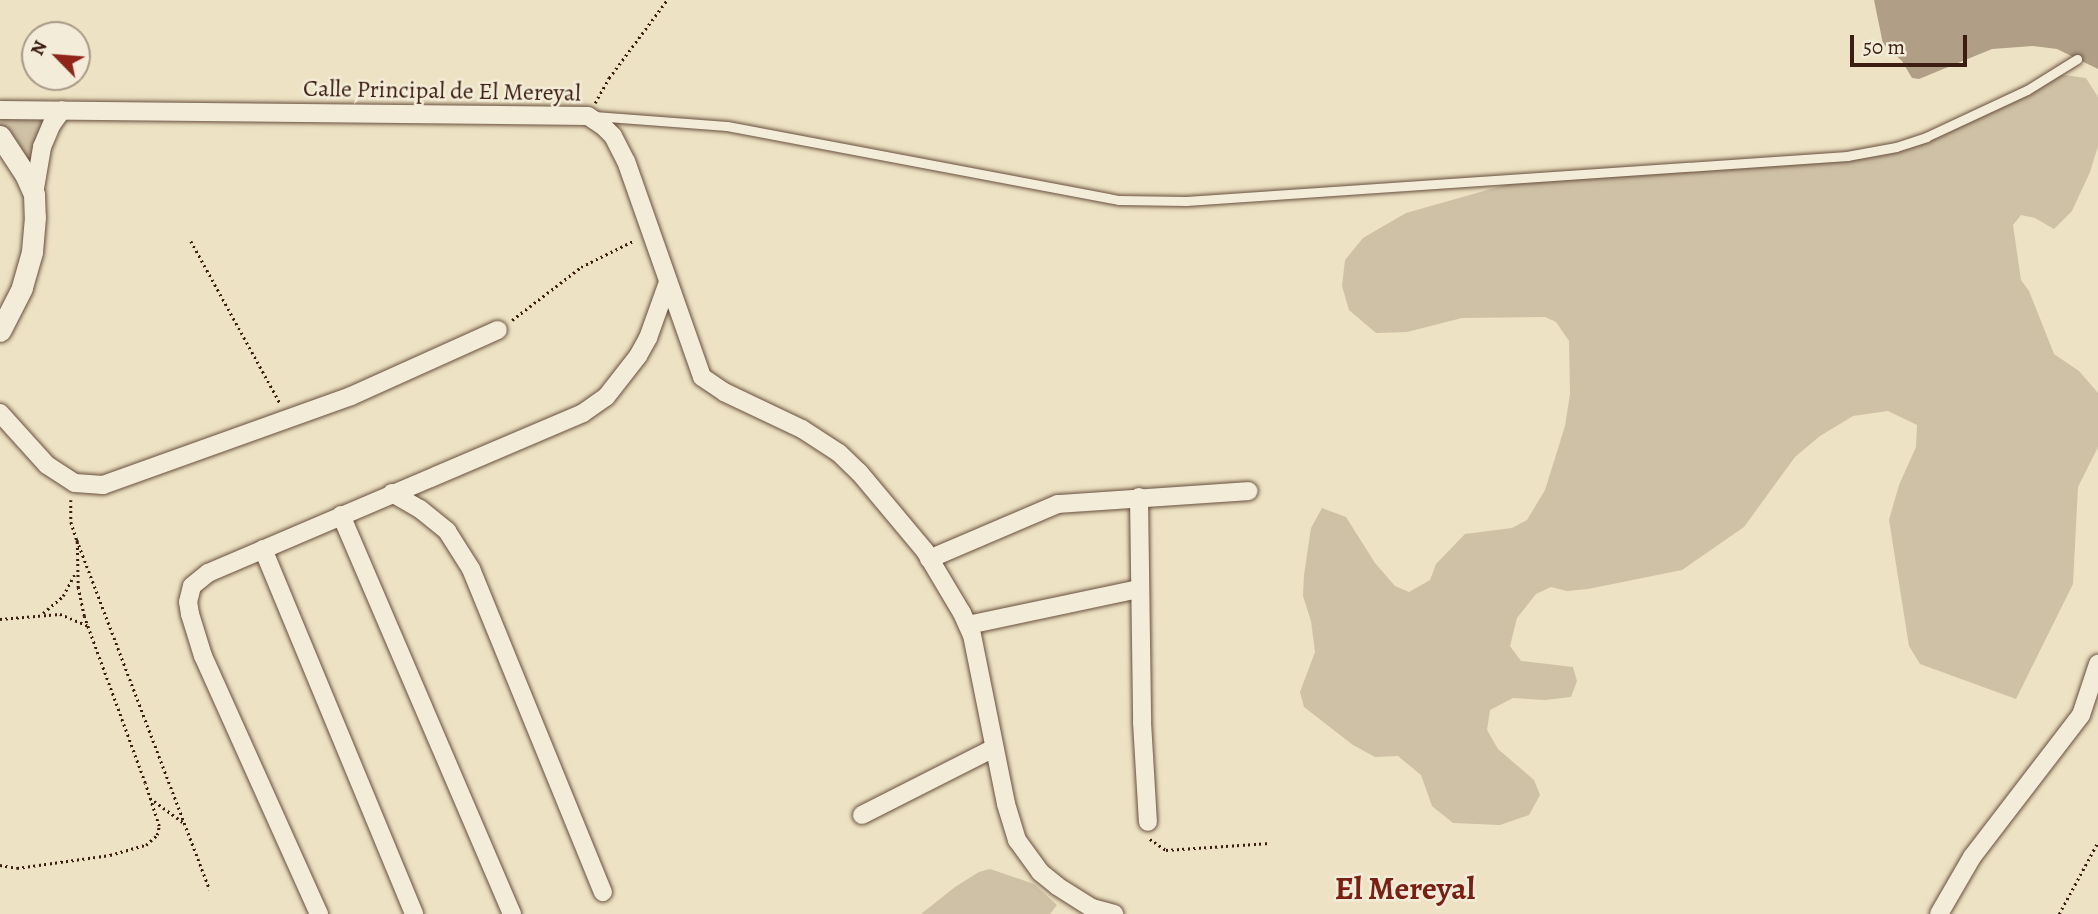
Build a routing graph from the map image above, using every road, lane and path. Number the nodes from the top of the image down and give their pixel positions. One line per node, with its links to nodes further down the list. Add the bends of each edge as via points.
1 (667, 0): 5 (path, via 609,78)
2 (2077, 59): 5 (lane, via 2027,90 1926,136 1896,148 1847,156 1186,201 1119,200 727,126)
3 (0, 110): 4 (street, Calle Principal de El Mereyal)
4 (62, 110): 5 (street, Calle Principal de El Mereyal); 7 (street, via 42,147)
5 (589, 116): 8 (street, Calle Principal de El Mereyal, via 613,136)
6 (0, 136): 7 (street, via 19,161)
7 (34, 194): 12 (street, via 28,271)
8 (652, 235): 10 (street, Calle Principal de El Mereyal); 11 (path, via 623,244 582,267)
9 (191, 241): 14 (path)
10 (668, 282): 17 (street, via 648,338 606,397 583,413); 22 (street, Calle Principal de El Mereyal, via 702,377 839,453)
11 (498, 330): 14 (street, via 397,377)
12 (0, 331)
13 (0, 413): 15 (street, via 37,456)
14 (288, 418): 15 (street, via 144,473 103,485)
15 (75, 483): 20 (path, via 71,503)
16 (1249, 491): 18 (street)
17 (392, 493): 19 (street); 39 (street, via 447,531 471,569)
18 (1139, 497): 22 (street, via 1058,504); 24 (street)
19 (341, 515): 21 (street); 42 (street)
20 (77, 540): 23 (path); 34 (path)
21 (263, 549): 40 (street, via 197,581 190,593 190,614 203,656); 41 (street)
22 (929, 559): 27 (street, Calle Principal de El Mereyal)
23 (77, 570): 25 (path, via 64,596); 28 (path)
24 (1139, 589): 27 (street); 33 (street)
25 (43, 613): 26 (path); 28 (path, via 69,616)
26 (0, 619)
27 (968, 625): 30 (street, Calle Principal de El Mereyal)
28 (88, 627): 31 (path)
29 (2098, 664): 44 (street, via 2075,723 1972,857)
30 (994, 748): 32 (street); 43 (street, Calle Principal de El Mereyal, via 1009,816 1027,857 1074,898)
31 (150, 798): 34 (path); 37 (path, via 159,826 153,841 146,845 39,866)
32 (862, 815)
33 (1149, 822): 36 (path, via 1152,843 1167,850)
34 (185, 824): 38 (path)
35 (2098, 842): 45 (path)
36 (1270, 844)
37 (0, 865)
38 (210, 890)
39 (603, 892)
40 (319, 914)
41 (414, 914)
42 (512, 914)
43 (1114, 914)
44 (1940, 914)
45 (2059, 914)

